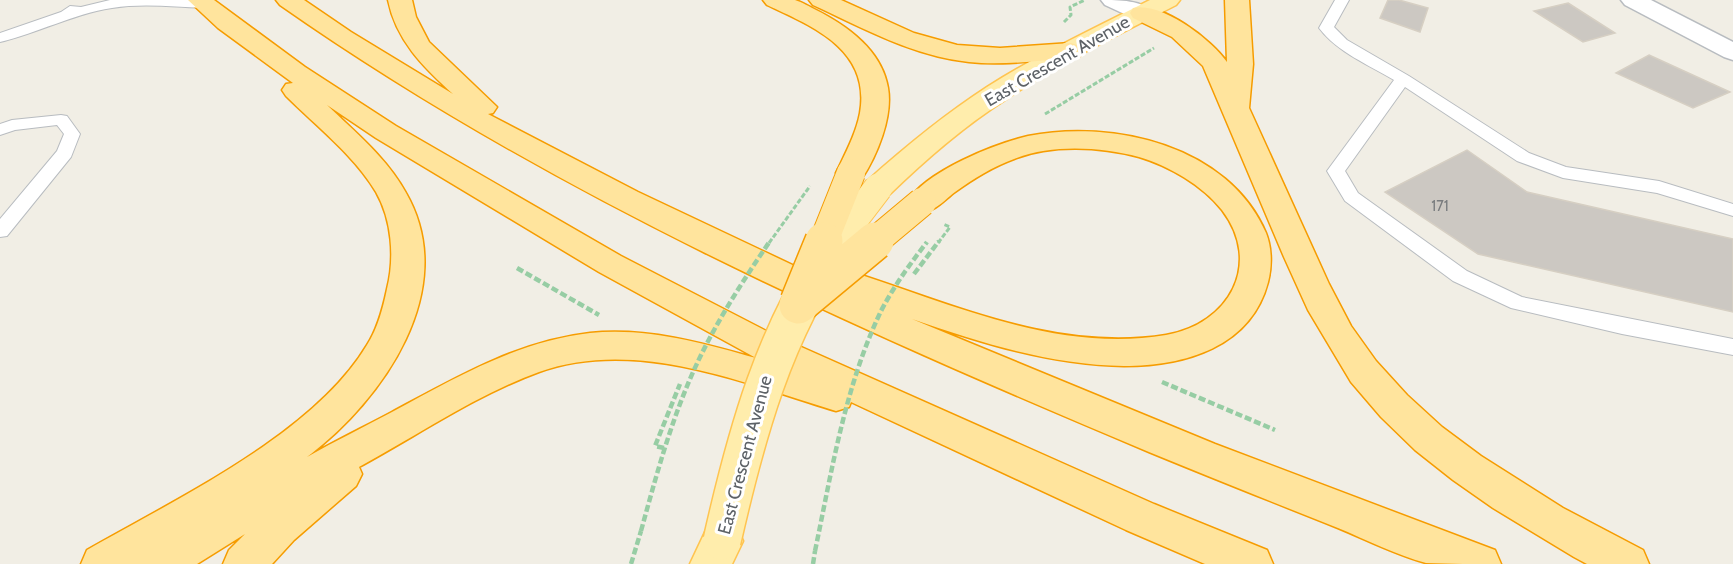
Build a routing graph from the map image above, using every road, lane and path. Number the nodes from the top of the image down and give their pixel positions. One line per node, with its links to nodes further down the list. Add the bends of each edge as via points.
1 (89, 0): 14 (lane)
2 (288, 0): 24 (highway, via 349,42)
3 (400, 0): 24 (highway, via 407,26 425,53)
4 (775, 0): 26 (highway, via 842,34 869,71 874,86 874,113)
5 (821, 0): 18 (highway, via 918,42 956,53)
6 (1086, 0): 15 (path, via 1071,8 1071,15)
7 (1113, 0): 13 (street, East Crescent Avenue)
8 (1168, 0): 13 (main road)
9 (1237, 0): 21 (highway)
10 (1342, 0): 20 (lane, via 1326,28 1342,44)
11 (1633, 0): 19 (street)
12 (211, 9): 14 (lane, via 144,1); 40 (highway, via 296,73 386,132 610,264 760,344); 44 (highway, via 387,185 406,245 408,264 401,309 380,354 348,399 328,419 266,466)
13 (1142, 13): 16 (highway); 18 (main road, East Crescent Avenue)
14 (66, 15): 17 (lane)
15 (1061, 24)
16 (1181, 32): 21 (highway, via 1214,62); 23 (path, via 1028,125)
17 (0, 38)
18 (1071, 51): 26 (main road, East Crescent Avenue, via 968,113 908,160)
19 (1733, 52)
20 (1403, 79): 27 (lane, via 1523,157 1563,171 1659,188); 36 (lane, via 1336,171 1351,197 1460,276 1518,303)
21 (1237, 113): 51 (highway, via 1324,307 1357,363 1379,390 1471,470)
22 (0, 130): 30 (lane, via 61,120 72,134 65,153)
23 (1032, 143): 28 (highway, via 991,158 942,186); 37 (highway, via 1107,141 1174,160 1214,185 1250,231 1255,267 1251,291 1242,310 1206,337 1180,345)
24 (529, 149): 31 (highway)
25 (816, 178): 42 (path, bridge, via 744,278 690,379)
26 (864, 181): 35 (main road, East Crescent Avenue, bridge)
27 (1733, 210)
28 (932, 213): 29 (path); 32 (path); 34 (path, via 950,227); 35 (highway, bridge)
29 (950, 217)
30 (0, 231)
31 (691, 231): 37 (highway, via 996,332 1062,346); 50 (highway, via 1075,405)
32 (937, 231)
33 (931, 238): 48 (path, bridge, via 886,301 862,358 841,430)
34 (911, 278)
35 (798, 305): 43 (main road, East Crescent Avenue, bridge, via 753,414)
36 (1733, 347)
37 (1124, 352): 41 (path, via 1127,367)
38 (681, 381): 42 (path, via 655,446)
39 (399, 427): 40 (highway, via 485,378 526,361 567,351 622,346 686,353); 45 (highway); 46 (highway, via 316,495)
40 (952, 429): 49 (highway, via 1140,517)
41 (1275, 430)
42 (664, 448): 47 (path, bridge)
43 (716, 556)
44 (102, 564)
45 (160, 564)
46 (244, 564)
47 (631, 564)
48 (813, 564)
49 (1252, 564)
50 (1480, 564)
51 (1628, 564)

